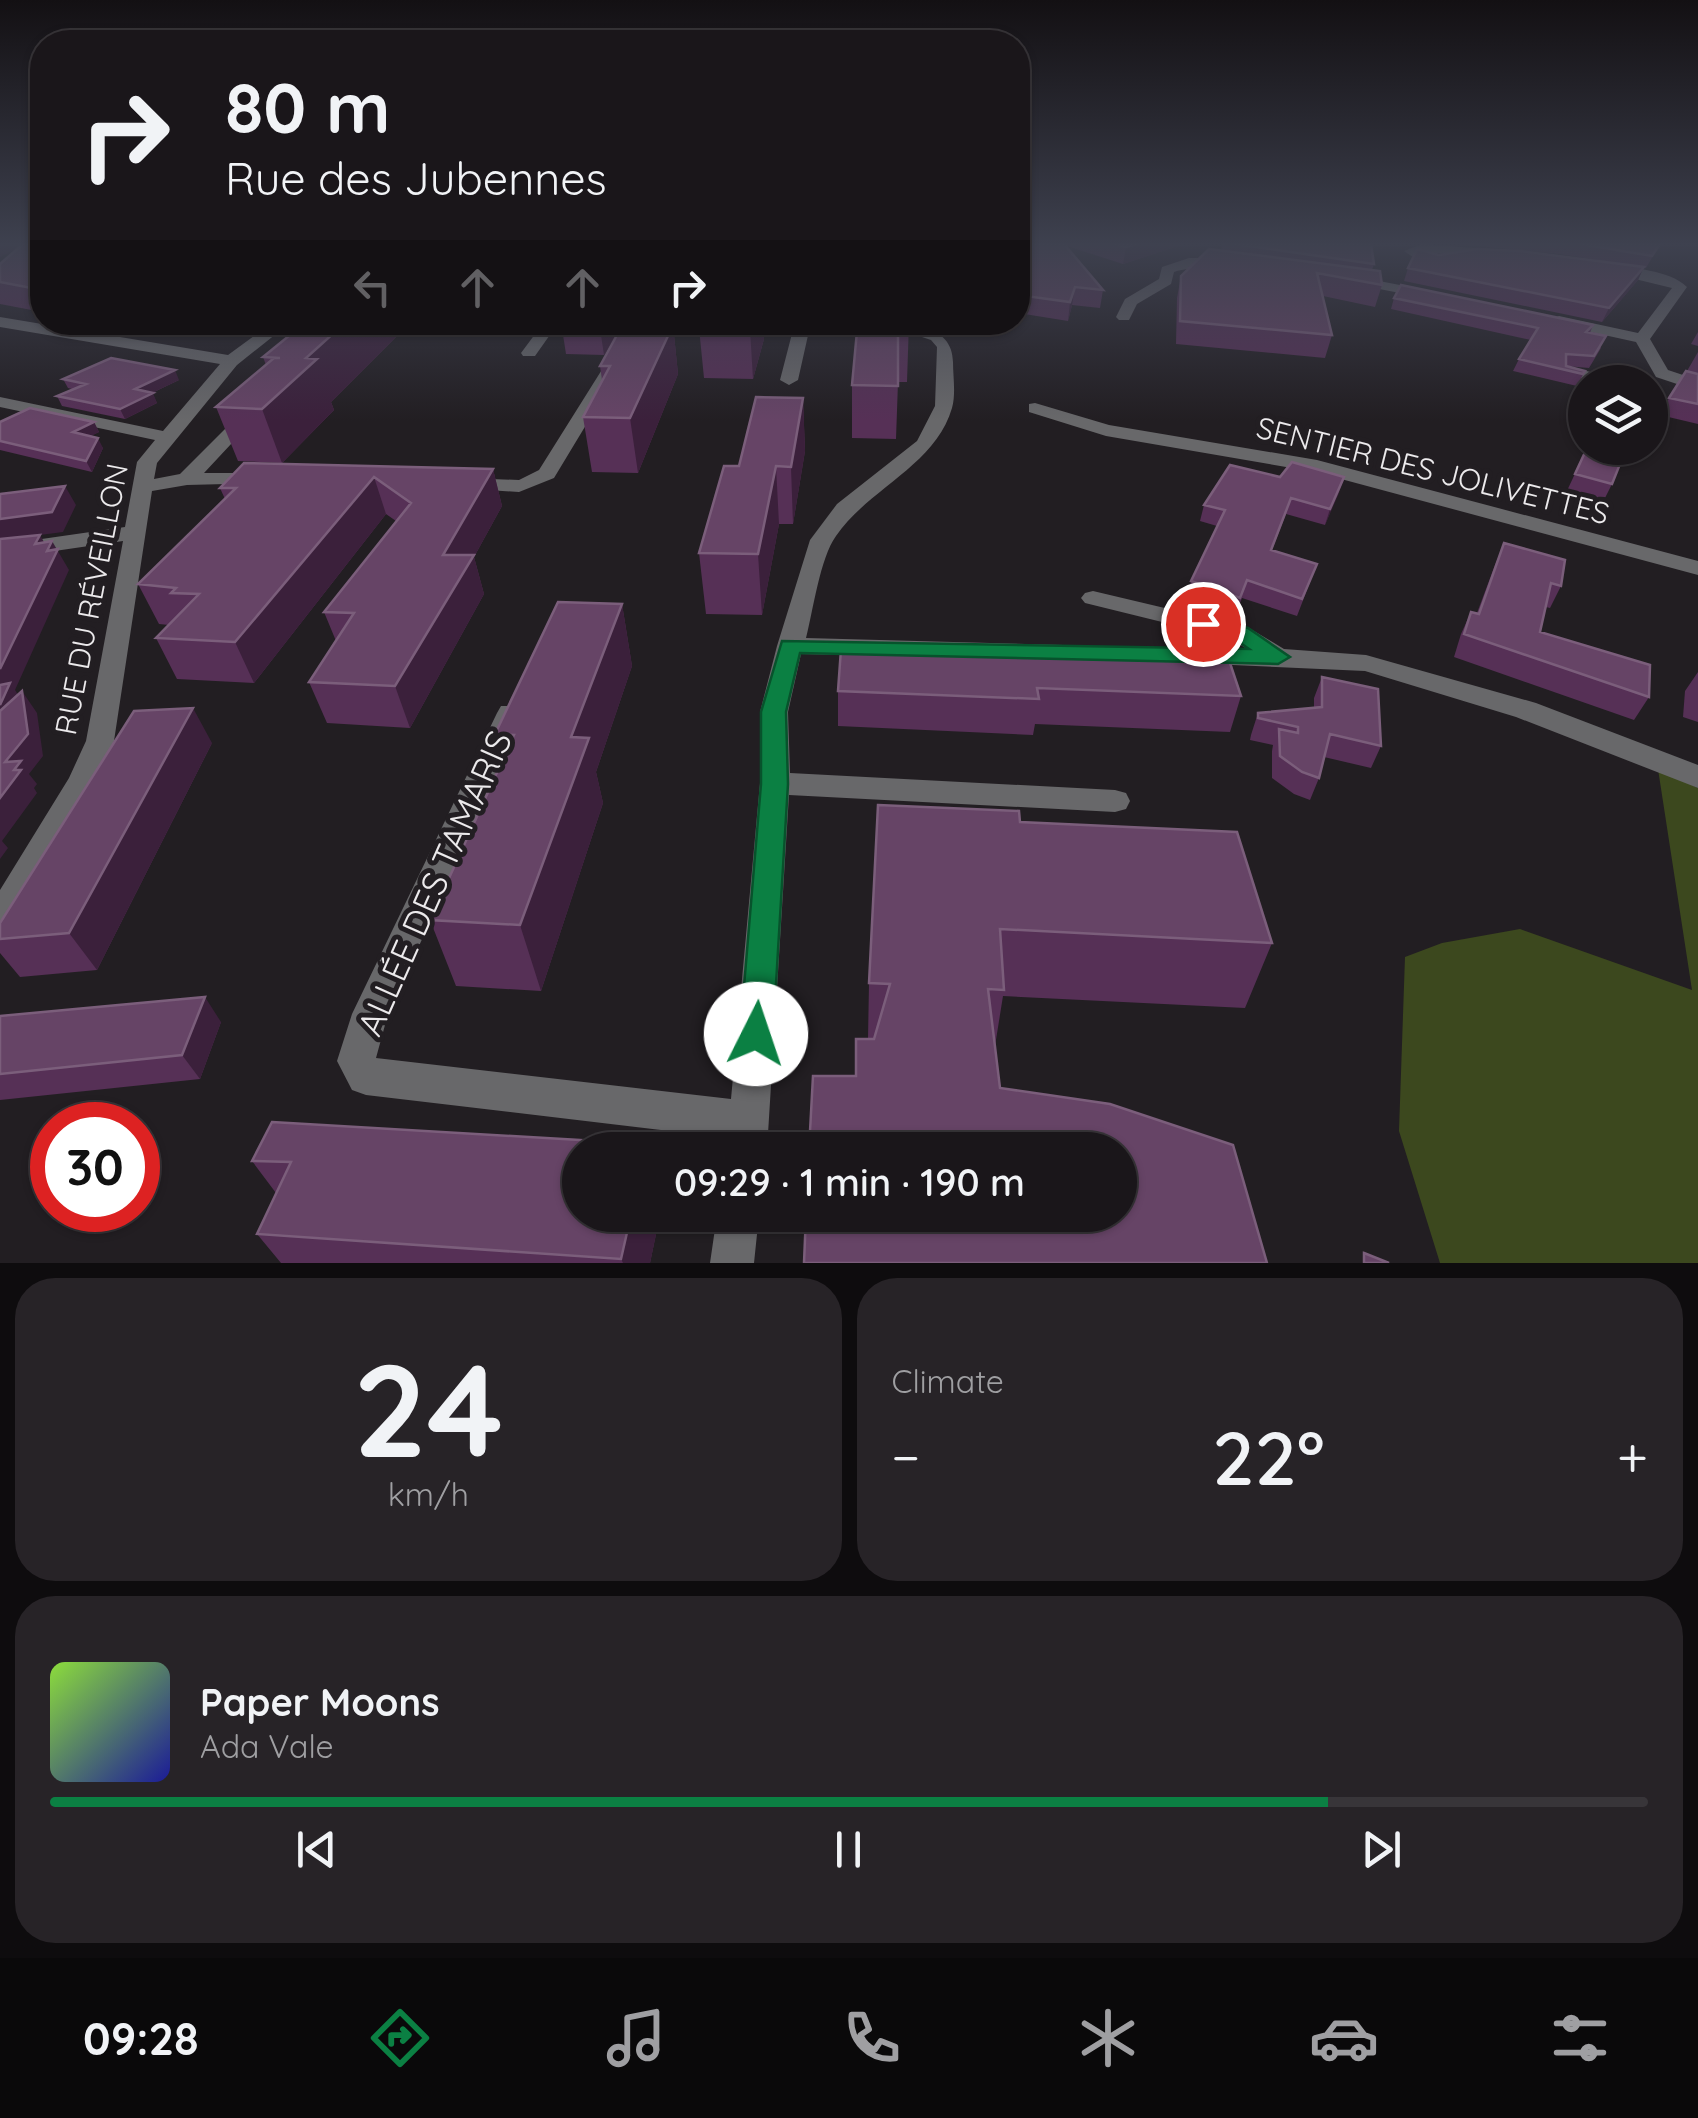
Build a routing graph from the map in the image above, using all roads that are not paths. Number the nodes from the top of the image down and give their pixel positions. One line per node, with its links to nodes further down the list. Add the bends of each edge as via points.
1 (1130, 303): 3 (street)
2 (1668, 303): 12 (street)
3 (1124, 317)
4 (1550, 320): 12 (street)
5 (0, 322): 6 (street)
6 (30, 327)
7 (77, 335): 14 (street)
8 (266, 335): 14 (street, RUE DU RÉVEILLON)
9 (542, 335): 13 (street)
10 (800, 335): 16 (street)
11 (930, 335): 30 (street, via 944,347 944,406 925,444 844,509 820,540)
12 (1642, 339): 17 (street, via 1662,373)
13 (529, 353)
14 (231, 361): 21 (street, RUE DU RÉVEILLON)
15 (612, 368): 24 (street, via 538,481)
16 (790, 380)
17 (1698, 386)
18 (0, 402): 21 (street)
19 (260, 404): 22 (street)
20 (1036, 408): 28 (street, SENTIER DES JOLIVETTES, via 1106,430 1317,466)
21 (166, 436): 25 (street, RUE DU RÉVEILLON, via 147,462)
22 (187, 478): 23 (street); 25 (street)
23 (281, 479)
24 (449, 484)
25 (143, 487): 26 (street, RUE DU RÉVEILLON)
26 (136, 532): 27 (street); 38 (street, RUE DU RÉVEILLON, via 100,742)
27 (0, 552)
28 (1698, 568)
29 (1092, 598): 33 (street, via 1240,633)
30 (790, 646): 31 (street); 36 (street, via 774,712)
31 (1082, 654)
32 (1180, 656): 33 (street)
33 (1278, 657): 35 (street, via 1366,663 1526,710)
34 (525, 684): 39 (street, ALLÉE DES TAMARIS, via 370,1014 356,1061 366,1078)
35 (1698, 777)
36 (775, 784): 37 (street); 40 (street)
37 (1115, 801)
38 (0, 919)
39 (723, 1132)
40 (749, 1132)
41 (736, 1232): 42 (street)
42 (732, 1263)

